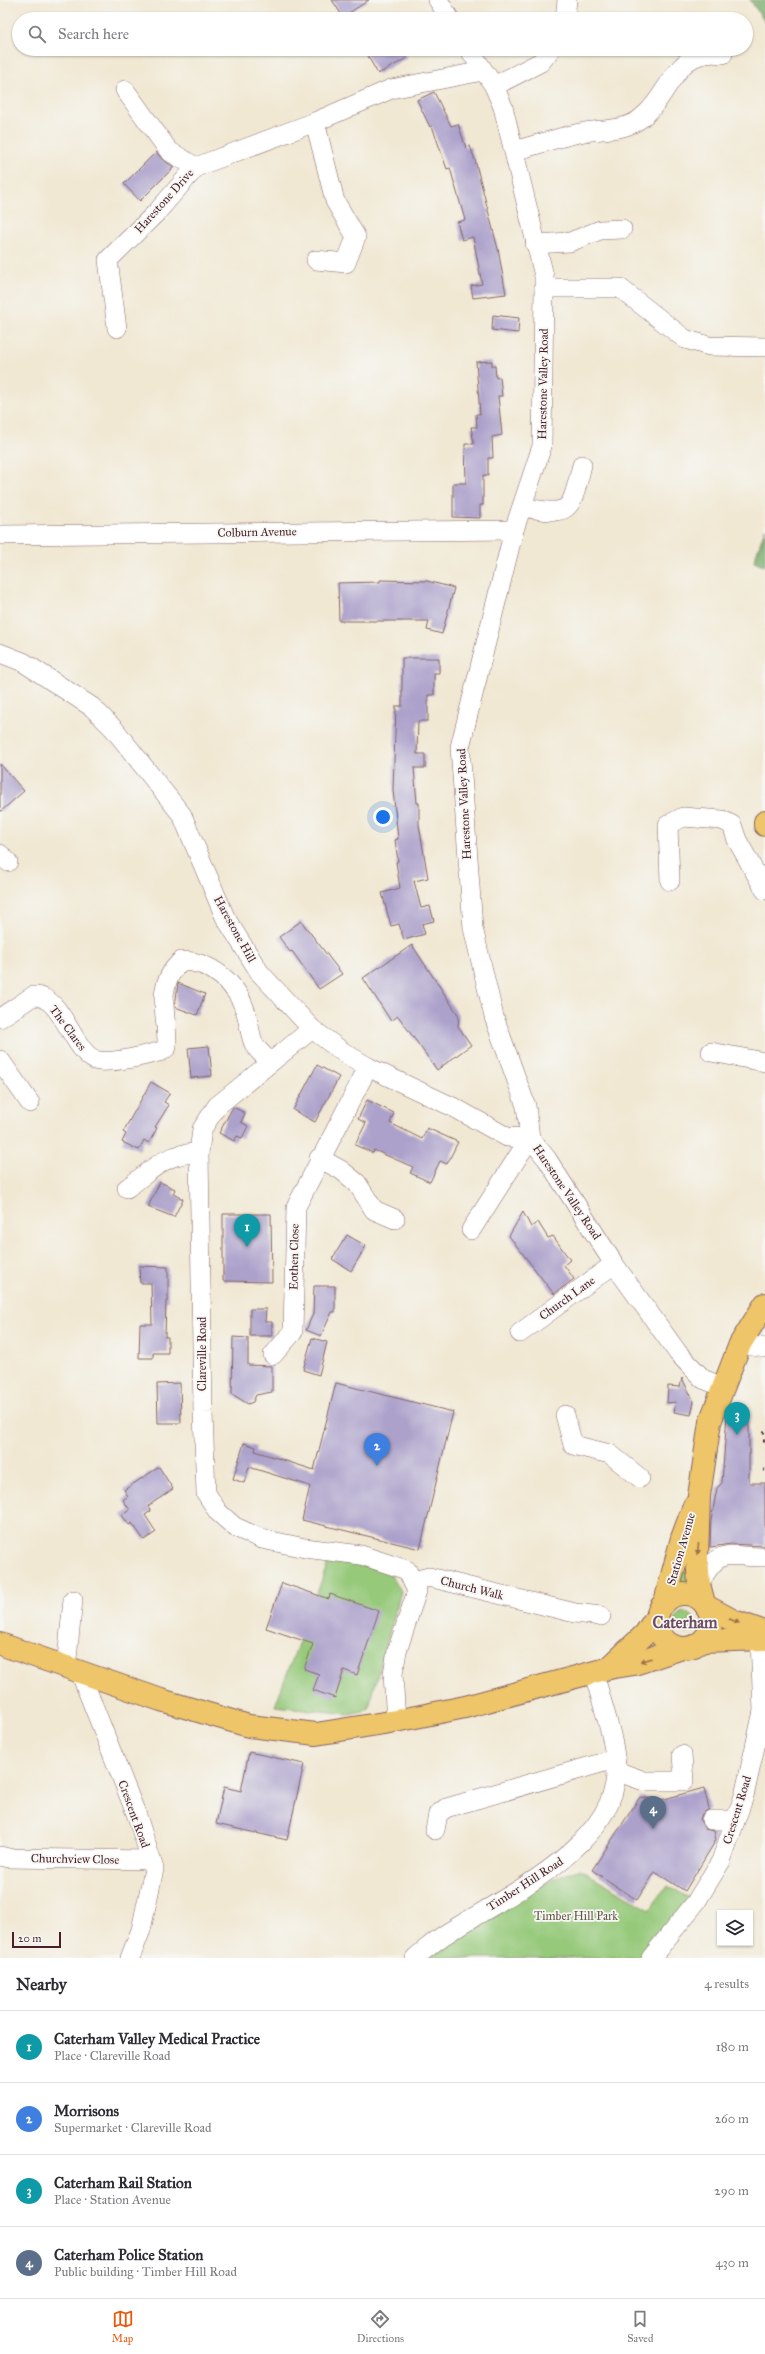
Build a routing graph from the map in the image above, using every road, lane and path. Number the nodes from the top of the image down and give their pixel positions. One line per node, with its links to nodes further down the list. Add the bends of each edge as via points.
1 (438, 0): 3 (street)
2 (567, 0): 4 (street)
3 (446, 12)
4 (566, 12)
5 (473, 56): 8 (street, Harestone Valley Road)
6 (545, 56): 9 (street, via 540,62)
7 (694, 56): 12 (street, via 677,70 665,92 638,120 620,128 584,132)
8 (483, 71): 9 (street, Harestone Valley Road); 11 (street, Harestone Drive, via 391,89)
9 (494, 86): 12 (street, Harestone Valley Road, via 503,106)
10 (126, 90): 13 (street, via 169,151)
11 (314, 122): 13 (street, Harestone Drive); 16 (street, via 335,202 356,237 346,263)
12 (514, 151): 15 (street, Harestone Valley Road)
13 (196, 167): 18 (street, Harestone Drive, via 158,212 108,260)
14 (622, 229): 15 (street, via 600,230 570,242)
15 (535, 244): 17 (street, Harestone Valley Road, via 544,276)
16 (316, 260)
17 (544, 288): 19 (street, via 620,288 685,339 710,346); 21 (street, Harestone Valley Road, via 542,446)
18 (117, 328)
19 (765, 347)
20 (582, 465): 21 (street, via 573,501 563,510 553,512)
21 (522, 506): 22 (street, Harestone Valley Road)
22 (514, 530): 23 (street, Colburn Avenue); 35 (street, Harestone Valley Road, via 460,747 473,928 494,1017 526,1106)
23 (0, 535)
24 (0, 653): 28 (street, Harestone Hill, via 23,662 92,707 114,729 182,815 225,916 260,973)
25 (670, 881): 26 (street, via 668,824 683,817 722,820 732,825 737,840)
26 (765, 890)
27 (0, 1018): 31 (street, The Clares, via 38,995 44,997 62,1017 86,1053 95,1060 105,1061 162,1051 167,1047 163,992 170,972 181,961 192,961 220,973 236,991 246,1012 254,1044)
28 (312, 1029): 31 (street, Clareville Road); 33 (street, Harestone Hill)
29 (711, 1052): 32 (street)
30 (0, 1060): 34 (street)
31 (270, 1062): 36 (street, Clareville Road, via 217,1106 202,1129)
32 (765, 1062)
33 (368, 1067): 35 (street, Harestone Hill, via 455,1108 507,1137); 37 (street, Eothen Close)
34 (30, 1102)
35 (530, 1138): 40 (street); 41 (street, Harestone Valley Road, via 547,1159)
36 (199, 1153): 38 (street, via 171,1156); 52 (street, Clareville Road, via 206,1493 218,1512 235,1527 262,1539 305,1548 362,1555 407,1570)
37 (319, 1158): 39 (street, via 342,1170 357,1183 374,1210); 46 (street, Eothen Close, via 296,1206 293,1332)
38 (127, 1188)
39 (395, 1219)
40 (471, 1230)
41 (614, 1264): 43 (street, Church Lane); 47 (street, Harestone Valley Road, via 682,1358 703,1379)
42 (765, 1304): 44 (main road, Station Avenue)
43 (520, 1332)
44 (740, 1344): 45 (street); 47 (main road, Station Avenue)
45 (765, 1348)
46 (273, 1355)
47 (723, 1387): 50 (main road, Station Avenue, via 710,1422)
48 (565, 1415): 49 (street, via 573,1445 610,1454)
49 (640, 1478)
50 (699, 1496): 53 (main road, Station Avenue, one-way to 53); 55 (main road, Station Avenue, via 689,1516)
51 (765, 1557): 53 (street, via 724,1555 714,1560 709,1566)
52 (414, 1581): 56 (street, Church Walk, via 429,1577 575,1613); 63 (street, via 417,1591 397,1651 393,1674)
53 (703, 1598): 55 (main road, via 698,1599 686,1594 672,1597); 57 (main road, one-way to 57, via 734,1621); 58 (main road, via 710,1620 708,1631)
54 (73, 1600): 61 (street)
55 (661, 1609): 60 (main road, via 657,1624 664,1640); 62 (main road, via 645,1634)
56 (601, 1616)
57 (763, 1637): 58 (main road); 67 (street, Crescent Road, via 763,1711)
58 (702, 1641): 60 (main road)
59 (0, 1644): 61 (main road)
60 (682, 1648): 62 (main road, one-way to 62, via 634,1664)
61 (73, 1670): 63 (main road, via 249,1726 316,1734); 70 (street, Crescent Road, via 136,1816)
62 (602, 1670): 63 (main road, via 465,1706); 65 (street, Timber Hill Road)
63 (396, 1721)
64 (682, 1755): 65 (street, via 684,1781 644,1781)
65 (616, 1765): 68 (street, via 446,1808 438,1814); 72 (street, Timber Hill Road, via 612,1794 600,1820 566,1858 523,1888 447,1932)
66 (711, 1820): 67 (street)
67 (736, 1820): 73 (street, Crescent Road, via 721,1861 696,1902)
68 (435, 1830)
69 (0, 1856): 70 (street, Churchview Close)
70 (151, 1860): 71 (street, Crescent Road, via 154,1869 141,1930)
71 (130, 1958)
72 (415, 1958)
73 (651, 1958)

